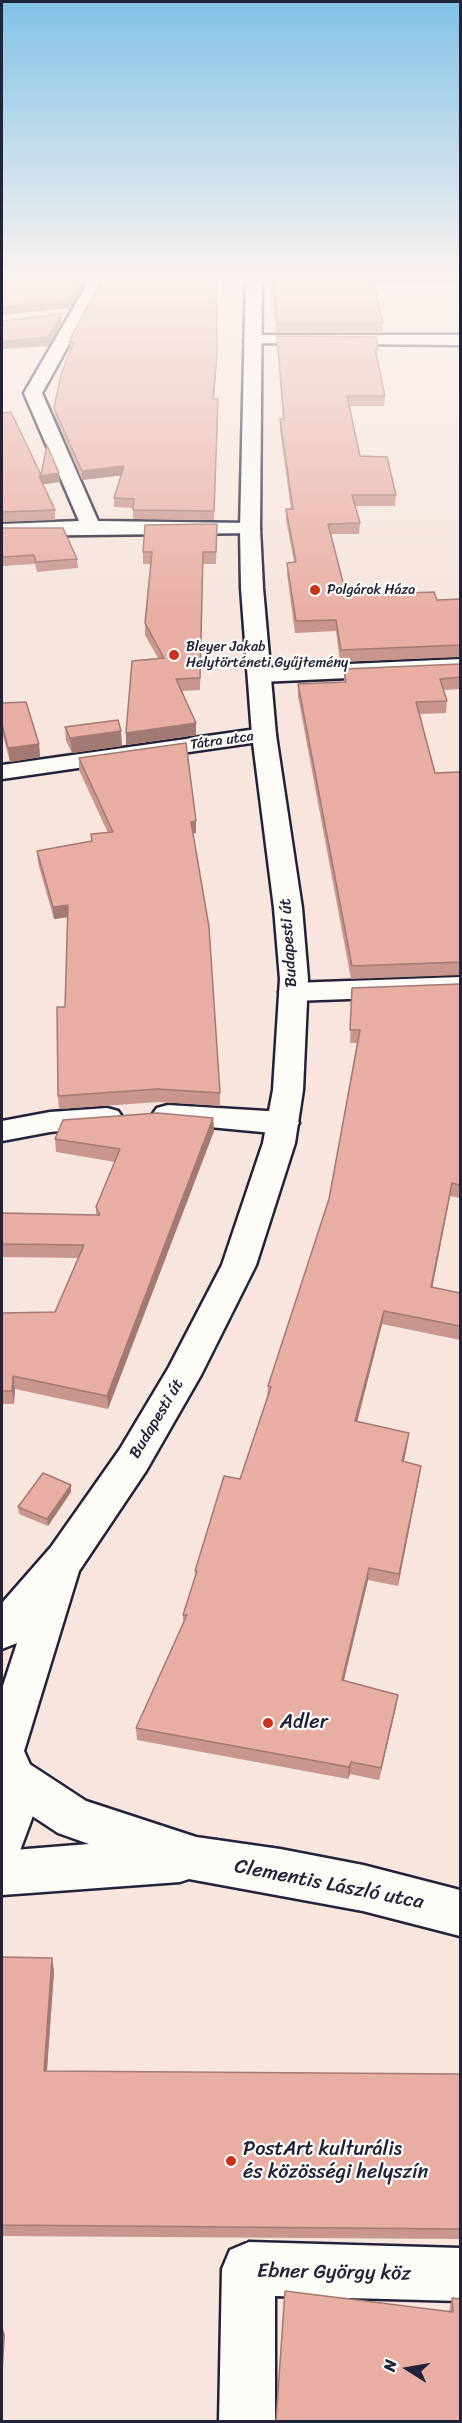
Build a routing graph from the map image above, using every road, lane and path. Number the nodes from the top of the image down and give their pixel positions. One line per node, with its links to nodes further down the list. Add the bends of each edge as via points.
1 (36, 387): 3 (main road, via 33,393)
2 (252, 387): 5 (main road, Budapesti út)
3 (91, 527): 4 (main road); 5 (main road)
4 (2, 530)
5 (250, 530): 7 (main road, Budapesti út)
6 (460, 666): 7 (main road)
7 (260, 675): 8 (main road, Budapesti út)
8 (264, 735): 9 (main road, Tátra utca); 11 (main road, Budapesti út, via 288,908)
9 (2, 772)
10 (460, 986): 11 (main road)
11 (293, 992): 12 (main road, Budapesti út, via 292,1050)
12 (283, 1123): 13 (main road, via 159,1114 50,1122); 14 (main road, Budapesti út, via 263,1198 239,1265 215,1316 132,1460)
13 (2, 1131)
14 (65, 1559): 15 (main road, Budapesti út); 17 (main road, Budapesti út)
15 (15, 1601): 16 (main road, Budapesti út)
16 (2, 1631)
17 (6, 1761): 18 (main road, Budapesti út, via 12,1813); 19 (main road, Clementis László utca, via 74,1818)
18 (2, 1841)
19 (196, 1859): 20 (main road, Clementis László utca); 21 (main road, Clementis László utca, via 280,1871)
20 (2, 1872)
21 (460, 1913)
22 (460, 2275): 23 (main road, Ebner György köz, via 249,2269)
23 (247, 2421)

